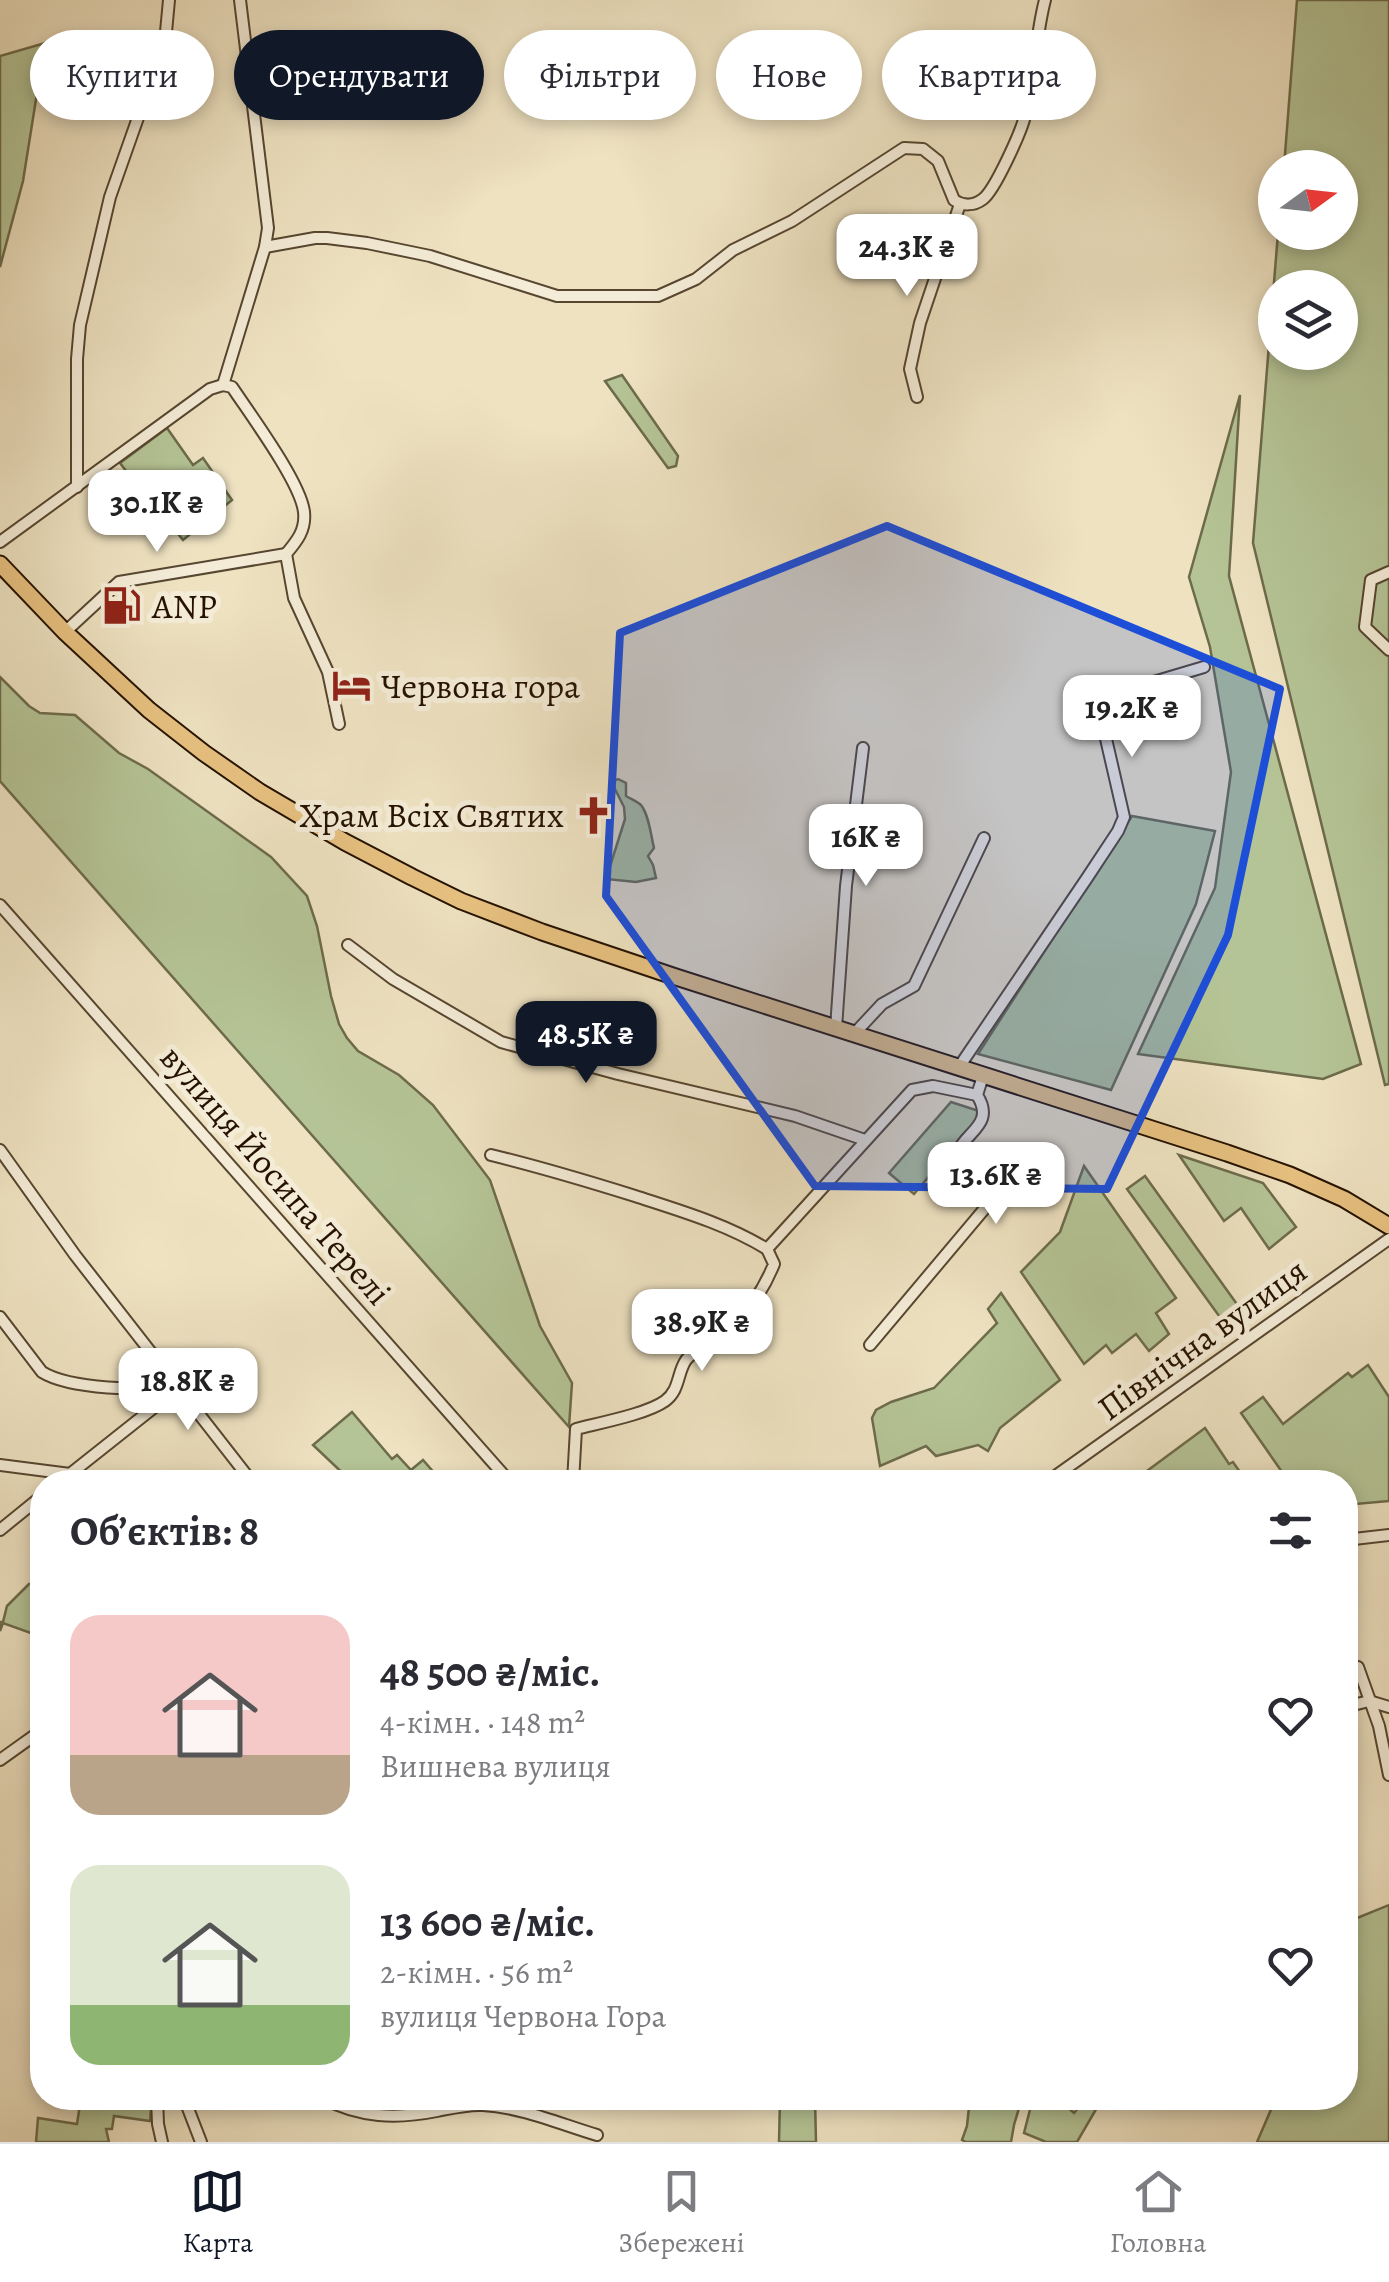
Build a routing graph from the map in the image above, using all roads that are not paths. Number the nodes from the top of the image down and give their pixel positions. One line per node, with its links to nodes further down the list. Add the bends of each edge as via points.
1 (169, 0): 8 (street, via 166,32 110,197 80,325)
2 (240, 0): 5 (street)
3 (1045, 0): 4 (street, via 1025,118 995,184 982,201)
4 (960, 204): 5 (street, via 938,162 924,149 904,148 696,279 658,296 556,296 430,256 326,238); 7 (street, via 920,322 910,368)
5 (265, 248): 6 (street)
6 (223, 385): 8 (street); 10 (street, via 232,387 290,476 304,511 301,536)
7 (917, 397)
8 (76, 486): 9 (street)
9 (0, 544): 11 (highway)
10 (286, 554): 13 (street, via 119,582); 16 (street, via 294,598 328,672)
11 (0, 561): 13 (highway)
12 (1389, 572): 14 (street, via 1371,580 1365,627)
13 (65, 632): 21 (highway, via 204,754 412,877 542,932)
14 (1389, 650)
15 (1204, 667): 23 (street, via 1102,697 1098,704 1124,817)
16 (339, 724)
17 (863, 748): 21 (street)
18 (984, 838): 22 (street, via 914,986 882,1004)
19 (0, 905): 39 (street, вулиця Йосипа Терелі)
20 (348, 946): 26 (street, via 501,1042 796,1116)
21 (836, 1028): 22 (highway)
22 (854, 1034): 23 (highway)
23 (959, 1067): 24 (highway)
24 (983, 1076): 25 (street); 29 (highway, via 1290,1175)
25 (977, 1095): 26 (street, via 919,1087); 33 (street, via 984,1115 954,1164 986,1208)
26 (865, 1140): 31 (street)
27 (0, 1150): 34 (street)
28 (491, 1155): 31 (street, via 688,1213)
29 (1389, 1226)
30 (1389, 1239): 41 (street, Північна вулиця)
31 (767, 1250): 40 (street, via 774,1264 747,1311 686,1360 669,1399 576,1429)
32 (0, 1317): 34 (street, via 52,1378)
33 (870, 1345)
34 (178, 1388): 37 (street); 38 (street)
35 (0, 1466): 36 (street)
36 (35, 1470)
37 (75, 1470)
38 (243, 1470)
39 (499, 1470)
40 (574, 1470)
41 (1064, 1470)
42 (30, 1506): 43 (street)
43 (0, 1530)
44 (1389, 1535): 45 (street)
45 (1358, 1539)
46 (1358, 1666): 47 (street)
47 (1369, 1701): 48 (street); 49 (street); 52 (street)
48 (1358, 1703)
49 (1389, 1707)
50 (30, 1739): 51 (street)
51 (0, 1760)
52 (1389, 1776)
53 (158, 2110): 59 (street)
54 (189, 2110): 60 (street)
55 (352, 2110): 56 (street, via 384,2117)
56 (452, 2110)
57 (510, 2110): 58 (street)
58 (596, 2135)
59 (162, 2142)
60 (201, 2142)

